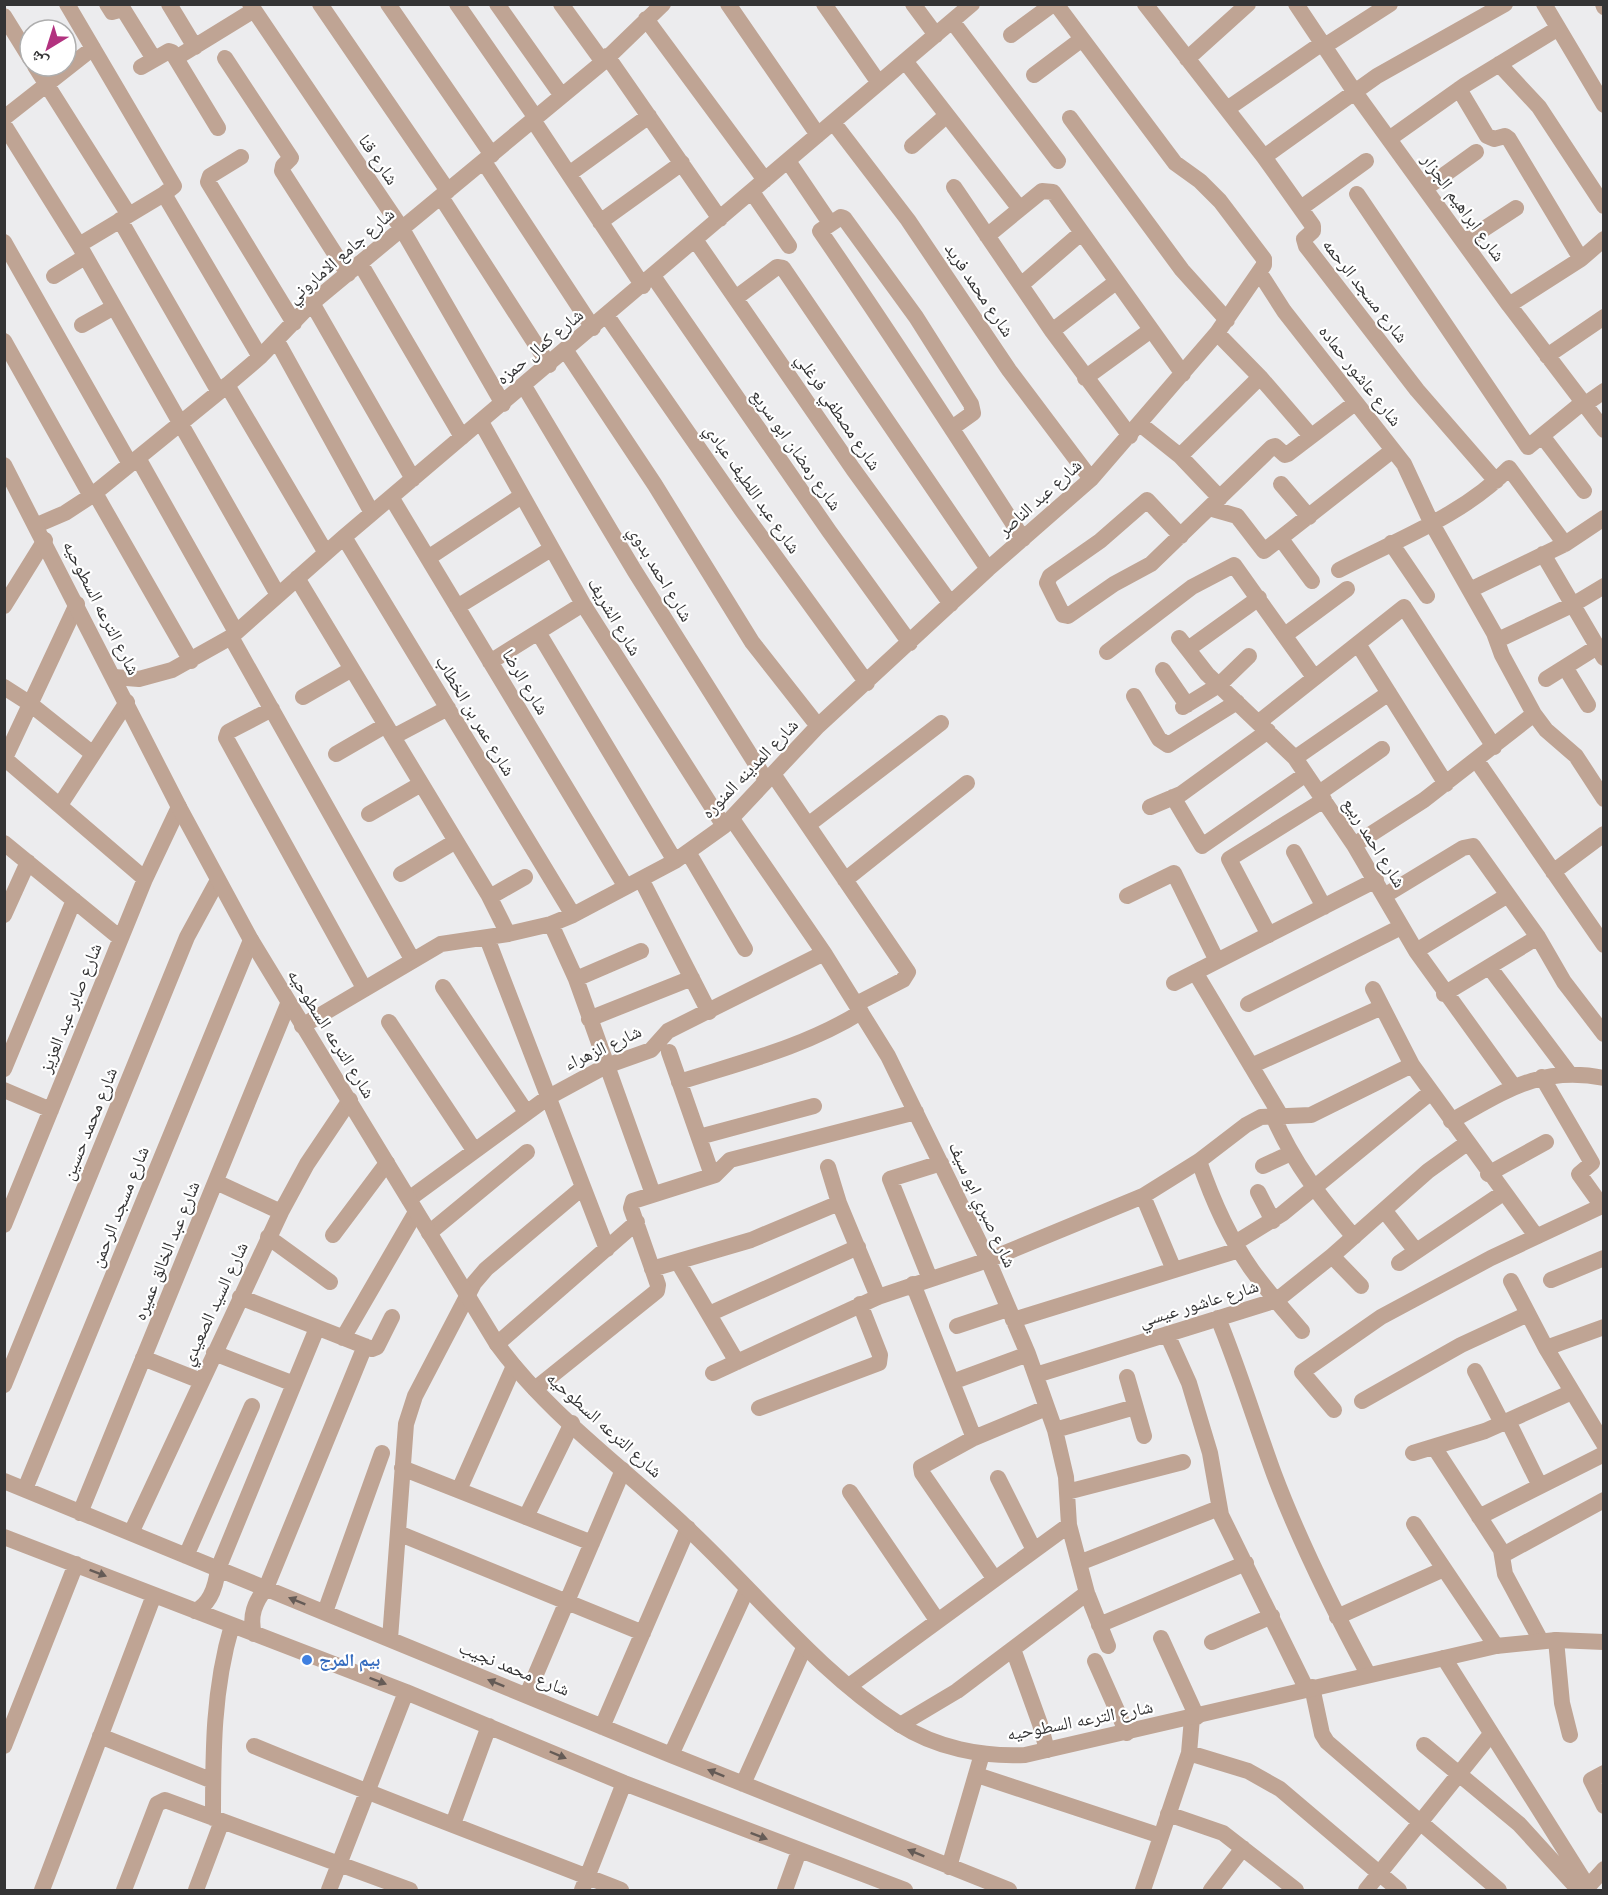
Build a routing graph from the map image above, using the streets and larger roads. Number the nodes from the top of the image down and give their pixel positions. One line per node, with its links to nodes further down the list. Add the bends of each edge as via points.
1 (67, 4): 31 (street)
2 (108, 4): 32 (street, via 113,12 123,9 148,63 169,51)
3 (170, 4): 30 (street)
4 (320, 4): 72 (street)
5 (388, 4): 61 (street)
6 (457, 4): 51 (street, شارع رمضان ابو سريع)
7 (497, 4): 44 (street)
8 (561, 4): 34 (street)
9 (728, 4): 55 (street)
10 (824, 4): 40 (street)
11 (913, 4): 25 (street)
12 (972, 4): 23 (street, شارع كمال حمزه)
13 (1054, 4): 26 (street); 28 (street, شارع عاشور حماده)
14 (1145, 4): 35 (street, شارع مسجد الرحمه)
15 (1248, 4): 35 (street)
16 (1296, 4): 29 (street, شارع ابراهيم الجزار)
17 (1390, 4): 29 (street)
18 (1505, 4): 43 (street)
19 (1545, 4): 24 (street)
20 (252, 7): 30 (street); 82 (street, شارع قنا)
21 (656, 9): 34 (street, شارع جامع الاماروني); 67 (street)
22 (4, 16): 27 (street)
23 (952, 21): 25 (street, شارع كمال حمزه); 63 (street)
24 (1557, 29): 37 (street); 45 (street)
25 (936, 35): 36 (street, شارع كمال حمزه)
26 (1011, 35)
27 (18, 39)
28 (1082, 39): 38 (street); 93 (street, شارع عاشور حماده, via 1175,163 1200,182 1228,212 1264,259)
29 (1322, 46): 43 (street, شارع ابراهيم الجزار); 46 (street)
30 (195, 47): 32 (street)
31 (93, 48): 41 (street); 71 (street, via 173,182 172,189)
32 (177, 58): 54 (street)
33 (225, 58): 92 (street, via 291,158 282,171)
34 (605, 59): 44 (street, شارع جامع الاماروني); 48 (street)
35 (1187, 59): 46 (street, شارع مسجد الرحمه)
36 (905, 61): 40 (street, شارع كمال حمزه); 47 (street)
37 (1499, 64): 42 (street); 74 (street, via 1539,108)
38 (1035, 75)
39 (42, 78): 41 (street)
40 (879, 83): 52 (street, شارع كمال حمزه)
41 (46, 84): 49 (street); 78 (street)
42 (1459, 89): 56 (street); 91 (street, via 1487,136 1505,136 1509,140)
43 (1354, 91): 56 (street, شارع ابراهيم الجزار); 59 (street)
44 (562, 96): 51 (street, شارع جامع الاماروني)
45 (1604, 105)
46 (1227, 109): 59 (street, شارع مسجد الرحمه)
47 (947, 115): 57 (street); 77 (street)
48 (649, 116): 65 (street); 66 (street)
49 (4, 118)
50 (1070, 118): 106 (street)
51 (535, 119): 61 (street, شارع جامع الاماروني); 66 (street, شارع رمضان ابو سريع)
52 (833, 122): 55 (street, شارع كمال حمزه); 138 (street, شارع محمد فريد, via 908,220 1009,370)
53 (4, 124): 90 (street)
54 (218, 128)
55 (818, 135): 62 (street, شارع كمال حمزه)
56 (1389, 139): 69 (street, شارع ابراهيم الجزار)
57 (912, 146)
58 (1476, 152): 69 (street)
59 (1264, 156): 75 (street, شارع مسجد الرحمه)
60 (241, 157): 104 (street, via 210,176 208,182)
61 (488, 158): 72 (street, شارع جامع الاماروني); 107 (street)
62 (788, 161): 67 (street, شارع كمال حمزه); 81 (street)
63 (1058, 161)
64 (1366, 161): 75 (street)
65 (682, 163): 79 (street); 80 (street)
66 (569, 174): 80 (street, شارع رمضان ابو سريع)
67 (765, 180): 70 (street, شارع كمال حمزه)
68 (954, 187): 84 (street)
69 (1426, 188): 88 (street, شارع ابراهيم الجزار)
70 (752, 192): 79 (street, شارع كمال حمزه); 89 (street)
71 (164, 194): 78 (street); 114 (street)
72 (444, 194): 82 (street, شارع جامع الاماروني); 115 (street)
73 (1357, 194): 132 (street, via 1528,447)
74 (1604, 206)
75 (1301, 208): 139 (street, شارع مسجد الرحمه, via 1314,229 1305,237 1306,246 1417,390)
76 (1516, 208): 88 (street)
77 (1020, 209): 83 (street, via 1042,191 1050,191); 84 (street)
78 (125, 218): 90 (street); 120 (street)
79 (720, 219): 86 (street, شارع كمال حمزه)
80 (600, 222): 95 (street, شارع رمضان ابو سريع)
81 (830, 223): 127 (street, via 821,232); 127 (street, via 844,218 916,317 971,404 970,417)
82 (402, 229): 92 (street, شارع جامع الاماروني); 123 (street, شارع قنا)
83 (1081, 233): 96 (street); 97 (street)
84 (987, 236): 97 (street)
85 (1604, 239): 91 (street)
86 (696, 241): 95 (street, شارع كمال حمزه); 98 (street, شارع مصطفي فرغلي)
87 (4, 242): 135 (street)
88 (1464, 242): 100 (street, شارع ابراهيم الجزار)
89 (789, 246)
90 (82, 251): 94 (street); 101 (street)
91 (1581, 259): 100 (street)
92 (354, 268): 99 (street, شارع جامع الاماروني); 131 (street)
93 (1259, 272): 106 (street, شارع عبد الناصر); 122 (street, شارع عاشور حماده)
94 (54, 276)
95 (648, 281): 102 (street, شارع كمال حمزه); 181 (street, شارع رمضان ابو سريع)
96 (1116, 282): 108 (street); 109 (street)
97 (1021, 285): 109 (street)
98 (737, 297): 161 (street, via 777,267 783,268); 171 (street, شارع مصطفي فرغلي, via 853,469)
99 (312, 303): 104 (street, شارع جامع الاماروني); 137 (street)
100 (1509, 305): 113 (street, شارع ابراهيم الجزار)
101 (114, 307): 105 (street); 126 (street)
102 (608, 316): 107 (street, شارع كمال حمزه); 194 (street, شارع عبد اللطيف عبادي)
103 (1604, 317): 113 (street)
104 (294, 323): 111 (street, شارع جامع الاماروني)
105 (82, 325)
106 (1222, 327): 116 (street, شارع عبد الناصر); 117 (street)
107 (593, 328): 112 (street, شارع كمال حمزه)
108 (1151, 330): 116 (street); 118 (street)
109 (1052, 331): 118 (street)
110 (4, 341): 142 (street)
111 (277, 341): 114 (street, شارع جامع الاماروني); 146 (street)
112 (566, 351): 115 (street, شارع كمال حمزه); 208 (street, شارع المدينه المنوره, via 752,642)
113 (1547, 356): 124 (street, شارع ابراهيم الجزار)
114 (260, 357): 120 (street, شارع جامع الاماروني)
115 (549, 365): 119 (street, شارع كمال حمزه)
116 (1184, 374): 128 (street, شارع عبد الناصر)
117 (1260, 377): 130 (street); 134 (street)
118 (1085, 378): 128 (street)
119 (524, 386): 123 (street, شارع كمال حمزه); 219 (street, شارع احمد بدوي, via 634,570)
120 (223, 388): 126 (street, شارع جامع الاماروني); 158 (street)
121 (1604, 391): 124 (street)
122 (1355, 403): 130 (street); 133 (street, شارع عاشور حماده)
123 (503, 404): 125 (street, شارع كمال حمزه)
124 (1583, 404): 129 (street, شارع ابراهيم الجزار); 132 (street)
125 (481, 423): 131 (street, شارع كمال حمزه); 143 (street, شارع الشريف)
126 (181, 424): 135 (street, شارع جامع الاماروني); 168 (street)
127 (952, 428): 153 (street)
128 (1135, 430): 134 (street); 138 (street, شارع عبد الناصر)
129 (1604, 430)
130 (1311, 436): 145 (street, via 1285,455 1272,447)
131 (462, 437): 137 (street, شارع كمال حمزه)
132 (1543, 437): 141 (street)
133 (1394, 450): 147 (street); 149 (street, شارع عاشور حماده)
134 (1180, 456): 145 (street)
135 (134, 461): 142 (street, شارع جامع الاماروني); 178 (street)
136 (5, 467): 150 (street, شارع الترعه السطوحيه)
137 (413, 479): 144 (street, شارع كمال حمزه)
138 (1091, 479): 153 (street, شارع عبد الناصر)
139 (1496, 481): 149 (street); 156 (street, via 1509,468)
140 (1281, 484): 147 (street)
141 (1584, 491)
142 (93, 495): 150 (street, شارع جامع الاماروني); 186 (street)
143 (520, 496): 157 (street, شارع الشريف); 160 (street)
144 (391, 497): 146 (street, شارع كمال حمزه); 160 (street, شارع الرضا)
145 (1214, 503): 151 (street); 154 (street, via 1240,518 1263,551)
146 (372, 513): 152 (street, شارع كمال حمزه)
147 (1309, 517): 154 (street)
148 (1604, 518): 156 (street)
149 (1431, 522): 155 (street); 167 (street, شارع عاشور حماده)
150 (41, 532): 172 (street, شارع الترعه السطوحيه); 175 (street)
151 (1181, 536): 151 (street, via 1147,567 1068,616 1064,616 1047,584 1048,579 1147,500)
152 (344, 537): 158 (street, شارع كمال حمزه); 204 (street, شارع عمر بن الخطاب)
153 (1023, 539): 161 (street, شارع عبد الناصر)
154 (1281, 539): 164 (street)
155 (1391, 543): 162 (street); 169 (street)
156 (1565, 544): 159 (street)
157 (551, 549): 173 (street, شارع الشريف); 176 (street)
158 (326, 553): 163 (street, شارع كمال حمزه)
159 (1543, 554): 167 (street); 174 (street)
160 (428, 558): 176 (street, شارع الرضا)
161 (988, 569): 171 (street, شارع عبد الناصر)
162 (1339, 570)
163 (297, 578): 168 (street, شارع كمال حمزه); 189 (street)
164 (1312, 581)
165 (1604, 586): 174 (street)
166 (1347, 589): 179 (street)
167 (1470, 590): 180 (street, شارع عاشور حماده)
168 (278, 595): 178 (street, شارع كمال حمزه)
169 (1426, 596)
170 (1259, 598): 179 (street); 183 (street, via 1237,567 1230,565 1184,592); 195 (street, شارع احمد ربيع, via 1183,644)
171 (951, 603): 181 (street, شارع عبد الناصر)
172 (77, 604): 191 (street, شارع الترعه السطوحيه); 202 (street)
173 (583, 604): 177 (street); 230 (street, شارع الشريف)
174 (1574, 604): 180 (street); 184 (street)
175 (4, 606)
176 (457, 607): 187 (street, شارع الرضا)
177 (538, 632): 187 (street); 237 (street)
178 (234, 634): 186 (street, شارع كمال حمزه); 205 (street)
179 (1285, 635): 192 (street)
180 (1498, 640): 206 (street, شارع عاشور حماده)
181 (910, 643): 194 (street, شارع عبد الناصر)
182 (1358, 644): 192 (street); 197 (street); 211 (street, via 1404,607)
183 (1107, 652)
184 (1600, 653): 188 (street)
185 (1249, 656): 195 (street)
186 (191, 661): 191 (street, شارع كمال حمزه, via 139,679)
187 (490, 662): 246 (street, شارع الرضا)
188 (1565, 667): 193 (street); 203 (street)
189 (352, 669): 199 (street); 210 (street)
190 (1163, 670): 195 (street, via 1185,706)
191 (114, 677): 200 (street, شارع الترعه السطوحيه)
192 (1314, 677): 209 (street)
193 (1546, 679)
194 (867, 683): 208 (street, شارع عبد الناصر)
195 (1219, 685): 201 (street, شارع احمد ربيع)
196 (4, 687): 202 (street)
197 (1389, 693): 215 (street); 221 (street)
198 (1134, 696): 201 (street, via 1159,739 1168,745)
199 (303, 697)
200 (127, 702): 213 (street); 227 (street, شارع الترعه السطوحيه)
201 (1238, 702): 209 (street, شارع احمد ربيع)
202 (29, 703): 213 (street); 216 (street)
203 (1588, 705)
204 (448, 708): 210 (street); 254 (street, شارع عمر بن الخطاب)
205 (272, 709): 268 (street); 276 (street, via 228,732 226,738)
206 (1534, 714): 211 (street); 225 (street, شارع عاشور حماده, via 1576,756)
207 (941, 723): 231 (street)
208 (819, 726): 219 (street, شارع المدينه المنوره)
209 (1264, 726): 215 (street, شارع احمد ربيع); 223 (street)
210 (389, 731): 214 (street); 222 (street)
211 (1494, 747): 217 (street)
212 (1382, 749): 224 (street)
213 (93, 753): 226 (street)
214 (336, 754)
215 (1295, 758): 218 (street, شارع احمد ربيع)
216 (5, 759): 226 (street)
217 (1477, 761): 221 (street); 239 (street)
218 (1306, 774): 223 (street, via 1202,846); 224 (street, شارع احمد ربيع)
219 (770, 777): 230 (street, شارع المدينه المنوره); 231 (street, شارع احمد بدوي)
220 (967, 783): 244 (street)
221 (1446, 783): 235 (street)
222 (422, 784): 229 (street); 233 (street)
223 (1173, 797): 228 (street)
224 (1322, 797): 235 (street, شارع احمد ربيع); 258 (street, via 1228,859)
225 (1604, 799)
226 (60, 805): 242 (street)
227 (179, 807): 242 (street, شارع صابر عبد العزيز); 243 (street, شارع الترعه السطوحيه)
228 (1150, 807)
229 (369, 814)
230 (728, 823): 237 (street, شارع المدينه المنوره); 267 (street, شارع صبري ابو سيف)
231 (808, 825): 244 (street, شارع احمد بدوي)
232 (1604, 834): 239 (street)
233 (456, 841): 240 (street); 250 (street)
234 (4, 843): 238 (street)
235 (1354, 845): 245 (street, شارع احمد ربيع)
236 (1294, 852): 252 (street)
237 (682, 857): 246 (street, شارع المدينه المنوره); 264 (street)
238 (28, 862): 251 (street); 253 (street)
239 (1553, 872): 263 (street)
240 (401, 874)
241 (525, 877): 250 (street)
242 (145, 879): 260 (street, شارع صابر عبد العزيز)
243 (218, 880): 262 (street, شارع الترعه السطوحيه); 389 (street, شارع محمد حسين, via 187,937)
244 (845, 880): 282 (street, شارع احمد بدوي, via 908,972 903,980)
245 (1376, 880): 249 (street, شارع احمد ربيع); 252 (street)
246 (633, 883): 254 (street, شارع المدينه المنوره); 272 (street, شارع الرضا)
247 (1508, 894): 249 (street, via 1473,846 1463,848); 259 (street); 266 (street)
248 (1127, 896): 269 (street, via 1174,873)
249 (1384, 896): 256 (street, شارع احمد ربيع)
250 (490, 897): 257 (street)
251 (74, 900): 260 (street); 292 (street)
252 (1324, 907): 258 (street)
253 (4, 915)
254 (573, 915): 255 (street, شارع المدينه المنوره)
255 (551, 924): 257 (street, شارع المدينه المنوره); 273 (street)
256 (1401, 927): 266 (street, شارع احمد ربيع); 280 (street)
257 (508, 934): 261 (street, شارع المدينه المنوره)
258 (1269, 935): 269 (street)
259 (1538, 937): 270 (street); 287 (street, via 1564,982)
260 (120, 938): 303 (street, شارع صابر عبد العزيز)
261 (487, 938): 268 (street, شارع المدينه المنوره, via 441,944); 300 (street)
262 (252, 940): 279 (street, شارع الترعه السطوحيه); 414 (street, شارع مسجد الرحمن)
263 (1604, 945)
264 (745, 949)
265 (641, 951): 273 (street)
266 (1416, 951): 278 (street, شارع احمد ربيع)
267 (824, 953): 282 (street, شارع صبري ابو سيف); 283 (street, شارع الزهراء)
268 (412, 959): 276 (street, شارع المدينه المنوره)
269 (1217, 961): 271 (street)
270 (1490, 968): 278 (street); 293 (street)
271 (1195, 972): 274 (street); 291 (street)
272 (692, 978): 283 (street, شارع الرضا); 284 (street)
273 (576, 979): 284 (street)
274 (1174, 983)
275 (443, 987): 304 (street)
276 (364, 988): 286 (street, شارع المدينه المنوره)
277 (1373, 989): 281 (street)
278 (1444, 994): 297 (street, شارع احمد ربيع)
279 (288, 1004): 286 (street, شارع الترعه السطوحيه); 321 (street, شارع عبد الخالق عميره)
280 (1248, 1004)
281 (1382, 1007): 289 (street); 291 (street)
282 (859, 1008): 296 (street, via 819,1036 796,1046); 305 (street, شارع صبري ابو سيف)
283 (709, 1012): 290 (street, شارع الزهراء, via 668,1032 651,1050)
284 (589, 1019): 290 (street)
285 (389, 1022): 311 (street)
286 (302, 1026): 301 (street, شارع الترعه السطوحيه)
287 (1604, 1034)
288 (669, 1052): 296 (street)
289 (1412, 1065): 299 (street); 306 (street, via 1311,1114)
290 (606, 1066): 300 (street, شارع الزهراء); 326 (street)
291 (1251, 1066): 306 (street)
292 (4, 1069)
293 (1569, 1073): 294 (street); 295 (street)
294 (1542, 1077): 297 (street); 330 (street, via 1592,1163 1579,1174)
295 (1604, 1078)
296 (680, 1082): 308 (street)
297 (1514, 1087): 307 (street)
298 (4, 1090): 303 (street)
299 (1431, 1092): 307 (street); 323 (street)
300 (547, 1098): 304 (street, شارع الزهراء); 322 (street)
301 (350, 1100): 315 (street, شارع الترعه السطوحيه); 332 (street, شارع السيد الصعيدي)
302 (814, 1106): 308 (street)
303 (51, 1110): 335 (street, شارع صابر عبد العزيز)
304 (526, 1112): 311 (street, شارع الزهراء)
305 (916, 1112): 316 (street, شارع صبري ابو سيف); 320 (street, via 730,1160)
306 (1277, 1116): 313 (street); 314 (street, via 1261,1117 1246,1125)
307 (1450, 1120): 310 (street)
308 (699, 1137): 320 (street)
309 (1546, 1142): 319 (street)
310 (1467, 1143): 319 (street); 331 (street, شارع عاشور عيسي)
311 (474, 1150): 329 (street, شارع الزهراء)
312 (527, 1152): 336 (street)
313 (1291, 1153): 317 (street); 323 (street)
314 (1199, 1161): 327 (street); 341 (street)
315 (387, 1162): 329 (street, شارع الترعه السطوحيه); 337 (street)
316 (941, 1163): 347 (street, شارع صبري ابو سيف); 352 (street, via 890,1179)
317 (1263, 1166)
318 (828, 1167): 328 (street)
319 (1488, 1174): 325 (street)
320 (712, 1175): 326 (street)
321 (216, 1182): 332 (street); 379 (street, شارع عبد الخالق عميره)
322 (582, 1188): 343 (street); 358 (street, via 486,1269)
323 (1313, 1188): 333 (street); 340 (street)
324 (1258, 1192): 333 (street)
325 (1503, 1193): 338 (street); 344 (street)
326 (653, 1194): 334 (street, via 632,1202)
327 (1143, 1196): 347 (street); 351 (street)
328 (839, 1203): 342 (street); 348 (street, via 751,1240)
329 (413, 1205): 336 (street, شارع الترعه السطوحيه); 373 (street)
330 (1603, 1205): 338 (street)
331 (1384, 1210): 340 (street, شارع عاشور عيسي); 344 (street)
332 (281, 1212): 339 (street, شارع السيد الصعيدي)
333 (1273, 1221): 341 (street)
334 (637, 1222): 343 (street); 350 (street)
335 (4, 1225)
336 (429, 1233): 358 (street, شارع الترعه السطوحيه)
337 (333, 1235)
338 (1536, 1236): 397 (street, via 1381,1317 1302,1372)
339 (268, 1237): 355 (street); 359 (street, شارع السيد الصعيدي)
340 (1354, 1237): 345 (street, شارع عاشور عيسي)
341 (1237, 1246): 351 (street); 361 (street)
342 (858, 1247): 360 (street); 363 (street)
343 (607, 1249): 374 (street)
344 (1416, 1251): 349 (street)
345 (1332, 1256): 357 (street); 361 (street, شارع عاشور عيسي)
346 (1604, 1258): 353 (street)
347 (988, 1260): 352 (street); 364 (street, شارع صبري ابو سيف)
348 (678, 1262): 350 (street); 363 (street)
349 (1398, 1263)
350 (652, 1269): 390 (street, via 657,1291)
351 (1174, 1270): 364 (street)
352 (930, 1279): 356 (street)
353 (1551, 1280)
354 (1511, 1281): 365 (street)
355 (330, 1282)
356 (913, 1284): 360 (street); 387 (street)
357 (1360, 1286)
358 (466, 1295): 374 (street, شارع الترعه السطوحيه); 409 (street, via 410,1410)
359 (240, 1297): 370 (street); 377 (street, شارع السيد الصعيدي)
360 (878, 1297): 362 (street)
361 (1277, 1300): 367 (street, شارع عاشور عيسي); 371 (street)
362 (860, 1305): 380 (street); 395 (street, via 880,1355 879,1363)
363 (709, 1314): 380 (street)
364 (1011, 1314): 368 (street); 378 (street, شارع صبري ابو سيف)
365 (1528, 1314): 376 (street); 392 (street, via 1461,1345)
366 (392, 1317): 375 (street, via 376,1348)
367 (1218, 1318): 372 (street, شارع عاشور عيسي); 447 (street, via 1283,1496)
368 (957, 1326)
369 (1604, 1327): 376 (street)
370 (317, 1328): 373 (street); 388 (street)
371 (1302, 1331)
372 (1167, 1334): 384 (street, شارع عاشور عيسي); 419 (street, via 1189,1383 1210,1453)
373 (343, 1338): 375 (street)
374 (497, 1344): 381 (street, شارع الترعه السطوحيه)
375 (365, 1346): 439 (street)
376 (1546, 1348): 391 (street)
377 (214, 1353): 386 (street, شارع السيد الصعيدي); 388 (street)
378 (1028, 1354): 384 (street, شارع صبري ابو سيف); 387 (street)
379 (143, 1358): 386 (street); 420 (street, شارع عبد الخالق عميره)
380 (737, 1362): 383 (street)
381 (513, 1366): 390 (street, شارع الترعه السطوحيه); 415 (street)
382 (1475, 1371): 398 (street)
383 (713, 1373)
384 (1036, 1375): 396 (street, شارع صبري ابو سيف)
385 (1127, 1377): 394 (street)
386 (201, 1381): 426 (street, شارع السيد الصعيدي)
387 (952, 1382): 402 (street)
388 (294, 1384): 436 (street)
389 (4, 1385)
390 (535, 1389): 399 (street, شارع الترعه السطوحيه)
391 (1572, 1392): 398 (street); 403 (street)
392 (1362, 1401)
393 (252, 1406): 432 (street)
394 (1135, 1407): 400 (street); 401 (street)
395 (759, 1408)
396 (1046, 1408): 400 (street, شارع صبري ابو سيف); 402 (street)
397 (1334, 1410)
398 (1505, 1422): 404 (street); 413 (street)
399 (572, 1423): 410 (street, شارع الترعه السطوحيه); 421 (street)
400 (1055, 1430): 417 (street, شارع صبري ابو سيف)
401 (1144, 1436)
402 (974, 1438): 438 (street, via 924,1463 921,1471)
403 (1604, 1444)
404 (1434, 1447): 406 (street); 422 (street)
405 (382, 1453): 445 (street)
406 (1413, 1453)
407 (1604, 1454): 413 (street)
408 (1183, 1462): 417 (street)
409 (402, 1468): 415 (street); 427 (street)
410 (623, 1470): 425 (street, شارع الترعه السطوحيه); 429 (street)
411 (998, 1478): 430 (street)
412 (4, 1481): 414 (street, شارع محمد نجيب)
413 (1540, 1486): 422 (street)
414 (25, 1489): 420 (street, شارع محمد نجيب)
415 (459, 1490): 421 (street)
416 (850, 1492): 448 (street)
417 (1067, 1492): 424 (street, شارع صبري ابو سيف)
418 (1604, 1500): 431 (street)
419 (1219, 1508): 433 (street); 434 (street)
420 (80, 1512): 426 (street, شارع محمد نجيب)
421 (526, 1517): 429 (street)
422 (1479, 1517): 431 (street)
423 (1414, 1524): 437 (street)
424 (1069, 1525): 430 (street); 433 (street, شارع صبري ابو سيف)
425 (688, 1528): 440 (street, شارع الترعه السطوحيه); 451 (street)
426 (131, 1533): 432 (street, شارع محمد نجيب)
427 (398, 1533): 443 (street); 454 (street)
428 (5, 1539): 435 (street)
429 (592, 1544): 443 (street)
430 (1034, 1550): 438 (street)
431 (1503, 1555): 455 (street, via 1505,1574)
432 (186, 1556): 436 (street, شارع محمد نجيب)
433 (1079, 1563): 441 (street, شارع صبري ابو سيف)
434 (1246, 1563): 446 (street); 450 (street)
435 (76, 1564): 442 (street, one-way to 442); 477 (street)
436 (218, 1569): 439 (street, شارع محمد نجيب); 444 (street, via 208,1599)
437 (1444, 1569): 447 (street); 458 (street)
438 (994, 1578): 448 (street)
439 (266, 1588): 445 (street, شارع محمد نجيب, one-way to 439); 452 (street, via 253,1611)
440 (747, 1589): 460 (street, شارع الترعه السطوحيه); 483 (street)
441 (1087, 1593): 450 (street, شارع صبري ابو سيف); 461 (street)
442 (154, 1595): 444 (street); 476 (street)
443 (567, 1602): 451 (street); 468 (street)
444 (195, 1611): 449 (street)
445 (325, 1612): 454 (street, شارع محمد نجيب)
446 (1272, 1616): 456 (street); 466 (street)
447 (1337, 1617): 464 (street)
448 (937, 1620): 465 (street)
449 (232, 1625): 452 (street); 487 (street, via 217,1683)
450 (1100, 1625): 457 (street, شارع صبري ابو سيف)
451 (643, 1633): 472 (street)
452 (254, 1634): 467 (street, one-way to 467)
453 (1161, 1638): 469 (street)
454 (390, 1639): 468 (street, شارع محمد نجيب, one-way to 454)
455 (1549, 1640): 458 (street, شارع الترعه السطوحيه); 459 (street, شارع الترعه السطوحيه); 475 (street)
456 (1212, 1642)
457 (1108, 1646)
458 (1496, 1646): 462 (street, شارع الترعه السطوحيه)
459 (1603, 1646)
460 (804, 1648): 465 (street, شارع الترعه السطوحيه); 489 (street)
461 (1013, 1649): 471 (street, via 957,1691); 480 (street)
462 (1444, 1658): 464 (street, شارع الترعه السطوحيه); 474 (street)
463 (1095, 1661): 473 (street)
464 (1368, 1674): 466 (street, شارع الترعه السطوحيه)
465 (849, 1686): 471 (street, شارع الترعه السطوحيه)
466 (1309, 1687): 469 (street, شارع الترعه السطوحيه); 494 (street, via 1324,1738)
467 (406, 1692): 470 (street); 490 (street)
468 (527, 1695): 472 (street, شارع محمد نجيب)
469 (1194, 1718): 473 (street, شارع الترعه السطوحيه); 481 (street)
470 (489, 1725): 488 (street, one-way to 488); 495 (street)
471 (900, 1725): 482 (street, شارع الترعه السطوحيه, via 954,1748)
472 (602, 1727): 483 (street, شارع محمد نجيب)
473 (1127, 1732): 480 (street, شارع الترعه السطوحيه)
474 (1491, 1734): 484 (street); 505 (street)
475 (1570, 1735)
476 (100, 1736): 487 (street); 506 (street)
477 (6, 1737)
478 (1424, 1745): 484 (street)
479 (254, 1746): 490 (street)
480 (1047, 1750): 482 (street, شارع الترعه السطوحيه, via 1025,1755)
481 (1189, 1752): 492 (street); 502 (street, via 1266,1780)
482 (982, 1754): 486 (street)
483 (671, 1755): 489 (street, شارع محمد نجيب, one-way to 483)
484 (1459, 1773): 494 (street); 505 (street)
485 (1604, 1773): 491 (street, via 1591,1780)
486 (977, 1775): 496 (street); 500 (street)
487 (213, 1781): 493 (street)
488 (624, 1783): 498 (street, one-way to 498); 503 (street)
489 (743, 1784): 500 (street, شارع محمد نجيب, one-way to 489)
490 (367, 1793): 495 (street); 499 (street)
491 (1604, 1806)
492 (1168, 1814): 496 (street); 497 (street, via 1214,1828)
493 (217, 1819): 499 (street); 507 (street, via 165,1800 159,1802); 508 (street)
494 (1418, 1823): 502 (street); 519 (street)
495 (453, 1824): 503 (street)
496 (1161, 1836): 514 (street)
497 (1243, 1848): 515 (street); 516 (street)
498 (799, 1851): 512 (street); 513 (street)
499 (340, 1863): 509 (street); 510 (street)
500 (949, 1866): 504 (street, شارع محمد نجيب)
501 (1604, 1869): 505 (street)
502 (1379, 1874): 517 (street); 518 (street)
503 (584, 1884): 511 (street)
504 (998, 1889)
505 (1584, 1889)
506 (42, 1890)
507 (124, 1890)
508 (199, 1890)
509 (329, 1890)
510 (410, 1890)
511 (621, 1890)
512 (785, 1890)
513 (905, 1890)
514 (1143, 1890)
515 (1211, 1890)
516 (1296, 1890)
517 (1365, 1890)
518 (1399, 1890)
519 (1498, 1890)

